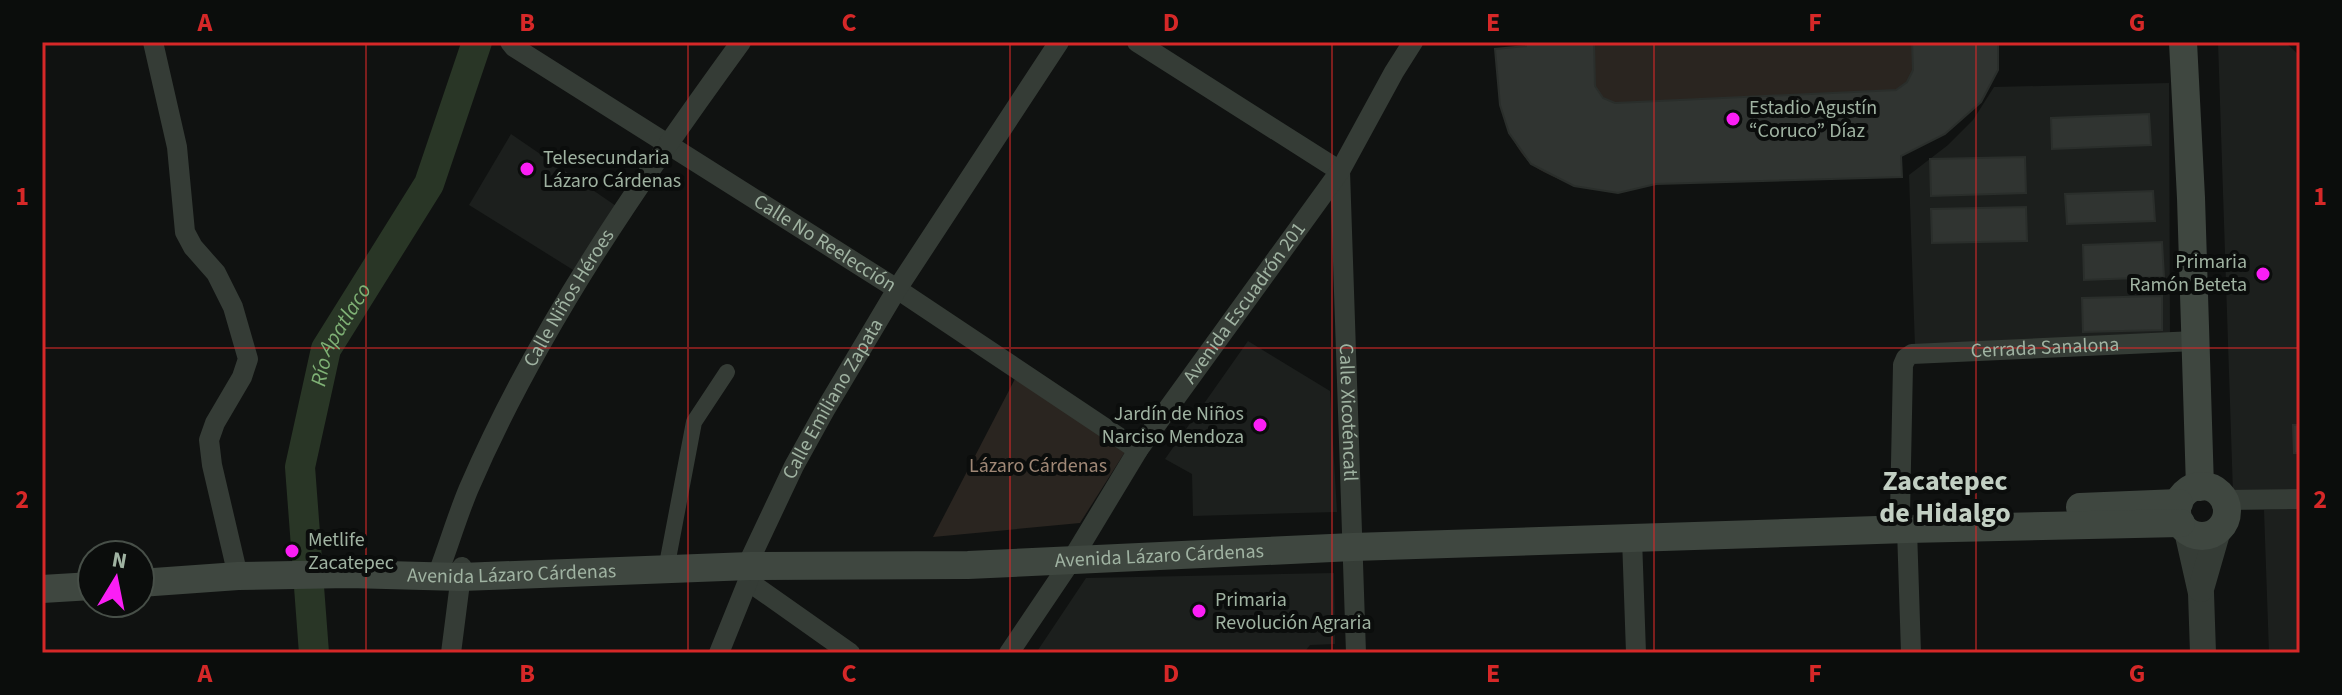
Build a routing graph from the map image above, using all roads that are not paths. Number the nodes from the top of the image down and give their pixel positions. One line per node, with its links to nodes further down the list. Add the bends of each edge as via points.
1 (153, 42): 25 (street, via 177,147 185,232 216,273 233,307 248,359 209,440)
2 (510, 42): 8 (street, Calle No Reelección)
3 (741, 42): 8 (street, Calle Niños Héroes)
4 (1059, 42): 10 (street, Calle Emiliano Zapata)
5 (1137, 42): 9 (street)
6 (1413, 42): 9 (street, Avenida Escuadrón 201)
7 (2184, 43): 11 (main road)
8 (667, 144): 10 (street, Calle No Reelección); 26 (street, Calle Niños Héroes, via 573,291 508,407 469,489)
9 (1340, 171): 13 (street, Avenida Escuadrón 201); 20 (street, Calle Xicoténcatl)
10 (897, 289): 13 (street, Calle No Reelección); 23 (street, Calle Emiliano Zapata, via 794,466)
11 (2195, 341): 15 (main road); 16 (street, Cerrada Sanalona, via 1912,354 1903,365)
12 (727, 372): 22 (street, via 694,422)
13 (1138, 450): 21 (street, Avenida Escuadrón 201)
14 (2300, 499): 15 (street)
15 (2194, 509): 16 (main road, Avenida Lázaro Cárdenas); 18 (main road, Avenida Lázaro Cárdenas, via 2202,536); 32 (street)
16 (1903, 521): 17 (main road, Avenida Lázaro Cárdenas); 39 (street)
17 (1774, 525): 19 (main road, Avenida Lázaro Cárdenas); 20 (main road, Avenida Lázaro Cárdenas)
18 (2218, 530): 32 (street)
19 (1632, 538): 20 (main road, Avenida Lázaro Cárdenas); 38 (street)
20 (1353, 540): 21 (main road, Avenida Lázaro Cárdenas); 37 (street, Calle Xicoténcatl)
21 (1075, 553): 23 (main road, Avenida Lázaro Cárdenas); 36 (street, Avenida Escuadrón 201)
22 (668, 559): 23 (main road, Avenida Lázaro Cárdenas); 26 (main road, Avenida Lázaro Cárdenas)
23 (750, 568): 26 (main road, Avenida Lázaro Cárdenas); 34 (street, Calle Emiliano Zapata); 35 (street)
24 (156, 571): 25 (main road, Avenida Lázaro Cárdenas)
25 (246, 572): 26 (main road, Avenida Lázaro Cárdenas); 29 (main road, Avenida Lázaro Cárdenas)
26 (451, 572): 33 (street, Calle Niños Héroes)
27 (76, 574): 28 (main road)
28 (42, 575)
29 (156, 581)
30 (76, 587): 31 (main road)
31 (42, 589)
32 (2201, 593): 40 (street)
33 (451, 653)
34 (719, 653)
35 (850, 653)
36 (1009, 653)
37 (1356, 653)
38 (1636, 653)
39 (1911, 653)
40 (2203, 653)

